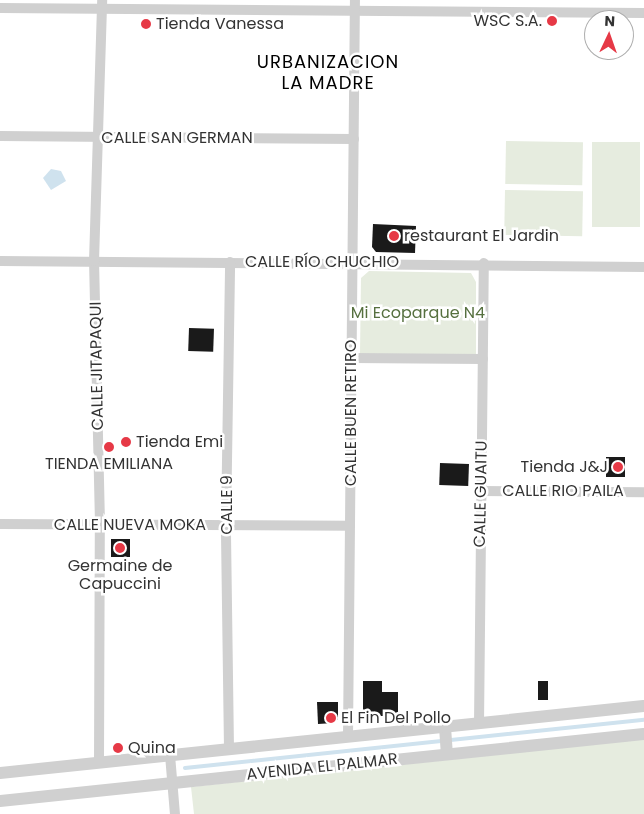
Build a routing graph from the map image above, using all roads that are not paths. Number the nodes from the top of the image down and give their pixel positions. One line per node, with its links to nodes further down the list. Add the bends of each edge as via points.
1 (487, 0): 6 (street)
2 (102, 4): 3 (street); 5 (street); 9 (street, CALLE JITAPAQUI)
3 (228, 5): 4 (street)
4 (355, 5): 6 (street); 10 (street, CALLE BUEN RETIRO)
5 (0, 8)
6 (487, 12): 7 (street)
7 (644, 13)
8 (0, 136): 9 (street, CALLE SAN GERMAN)
9 (96, 137): 10 (street, CALLE SAN GERMAN); 12 (street, CALLE JITAPAQUI)
10 (354, 138): 14 (street, CALLE BUEN RETIRO)
11 (0, 261): 12 (street, CALLE RÍO CHUCHIO)
12 (94, 262): 13 (street, CALLE RÍO CHUCHIO); 22 (street, CALLE JITAPAQUI)
13 (230, 262): 14 (street, CALLE RÍO CHUCHIO); 23 (street, CALLE 9)
14 (352, 262): 15 (street, CALLE RÍO CHUCHIO); 17 (street, CALLE BUEN RETIRO)
15 (484, 264): 16 (street, CALLE RÍO CHUCHIO); 18 (street, CALLE GUAITU)
16 (644, 267)
17 (352, 358): 18 (street); 24 (street, CALLE BUEN RETIRO)
18 (483, 359): 19 (street, CALLE GUAITU)
19 (481, 491): 20 (street, CALLE RIO PAILA); 26 (street, CALLE GUAITU)
20 (644, 492)
21 (0, 524): 22 (street, CALLE NUEVA MOKA)
22 (100, 524): 23 (street, CALLE NUEVA MOKA); 32 (street, CALLE JITAPAQUI)
23 (226, 525): 24 (street, CALLE NUEVA MOKA); 30 (street, CALLE 9)
24 (350, 526): 28 (street, CALLE BUEN RETIRO)
25 (644, 706): 26 (street, AVENIDA EL PALMAR)
26 (479, 724): 29 (street, AVENIDA EL PALMAR)
27 (644, 734): 29 (street, AVENIDA EL PALMAR)
28 (348, 736): 29 (street, AVENIDA EL PALMAR); 30 (street, AVENIDA EL PALMAR)
29 (446, 740): 34 (street, AVENIDA EL PALMAR)
30 (228, 749): 31 (street, AVENIDA EL PALMAR)
31 (170, 755): 32 (street, AVENIDA EL PALMAR); 34 (street)
32 (100, 762): 33 (street, AVENIDA EL PALMAR)
33 (0, 772)
34 (172, 783): 35 (street, AVENIDA EL PALMAR); 36 (street)
35 (0, 801)
36 (175, 814)

